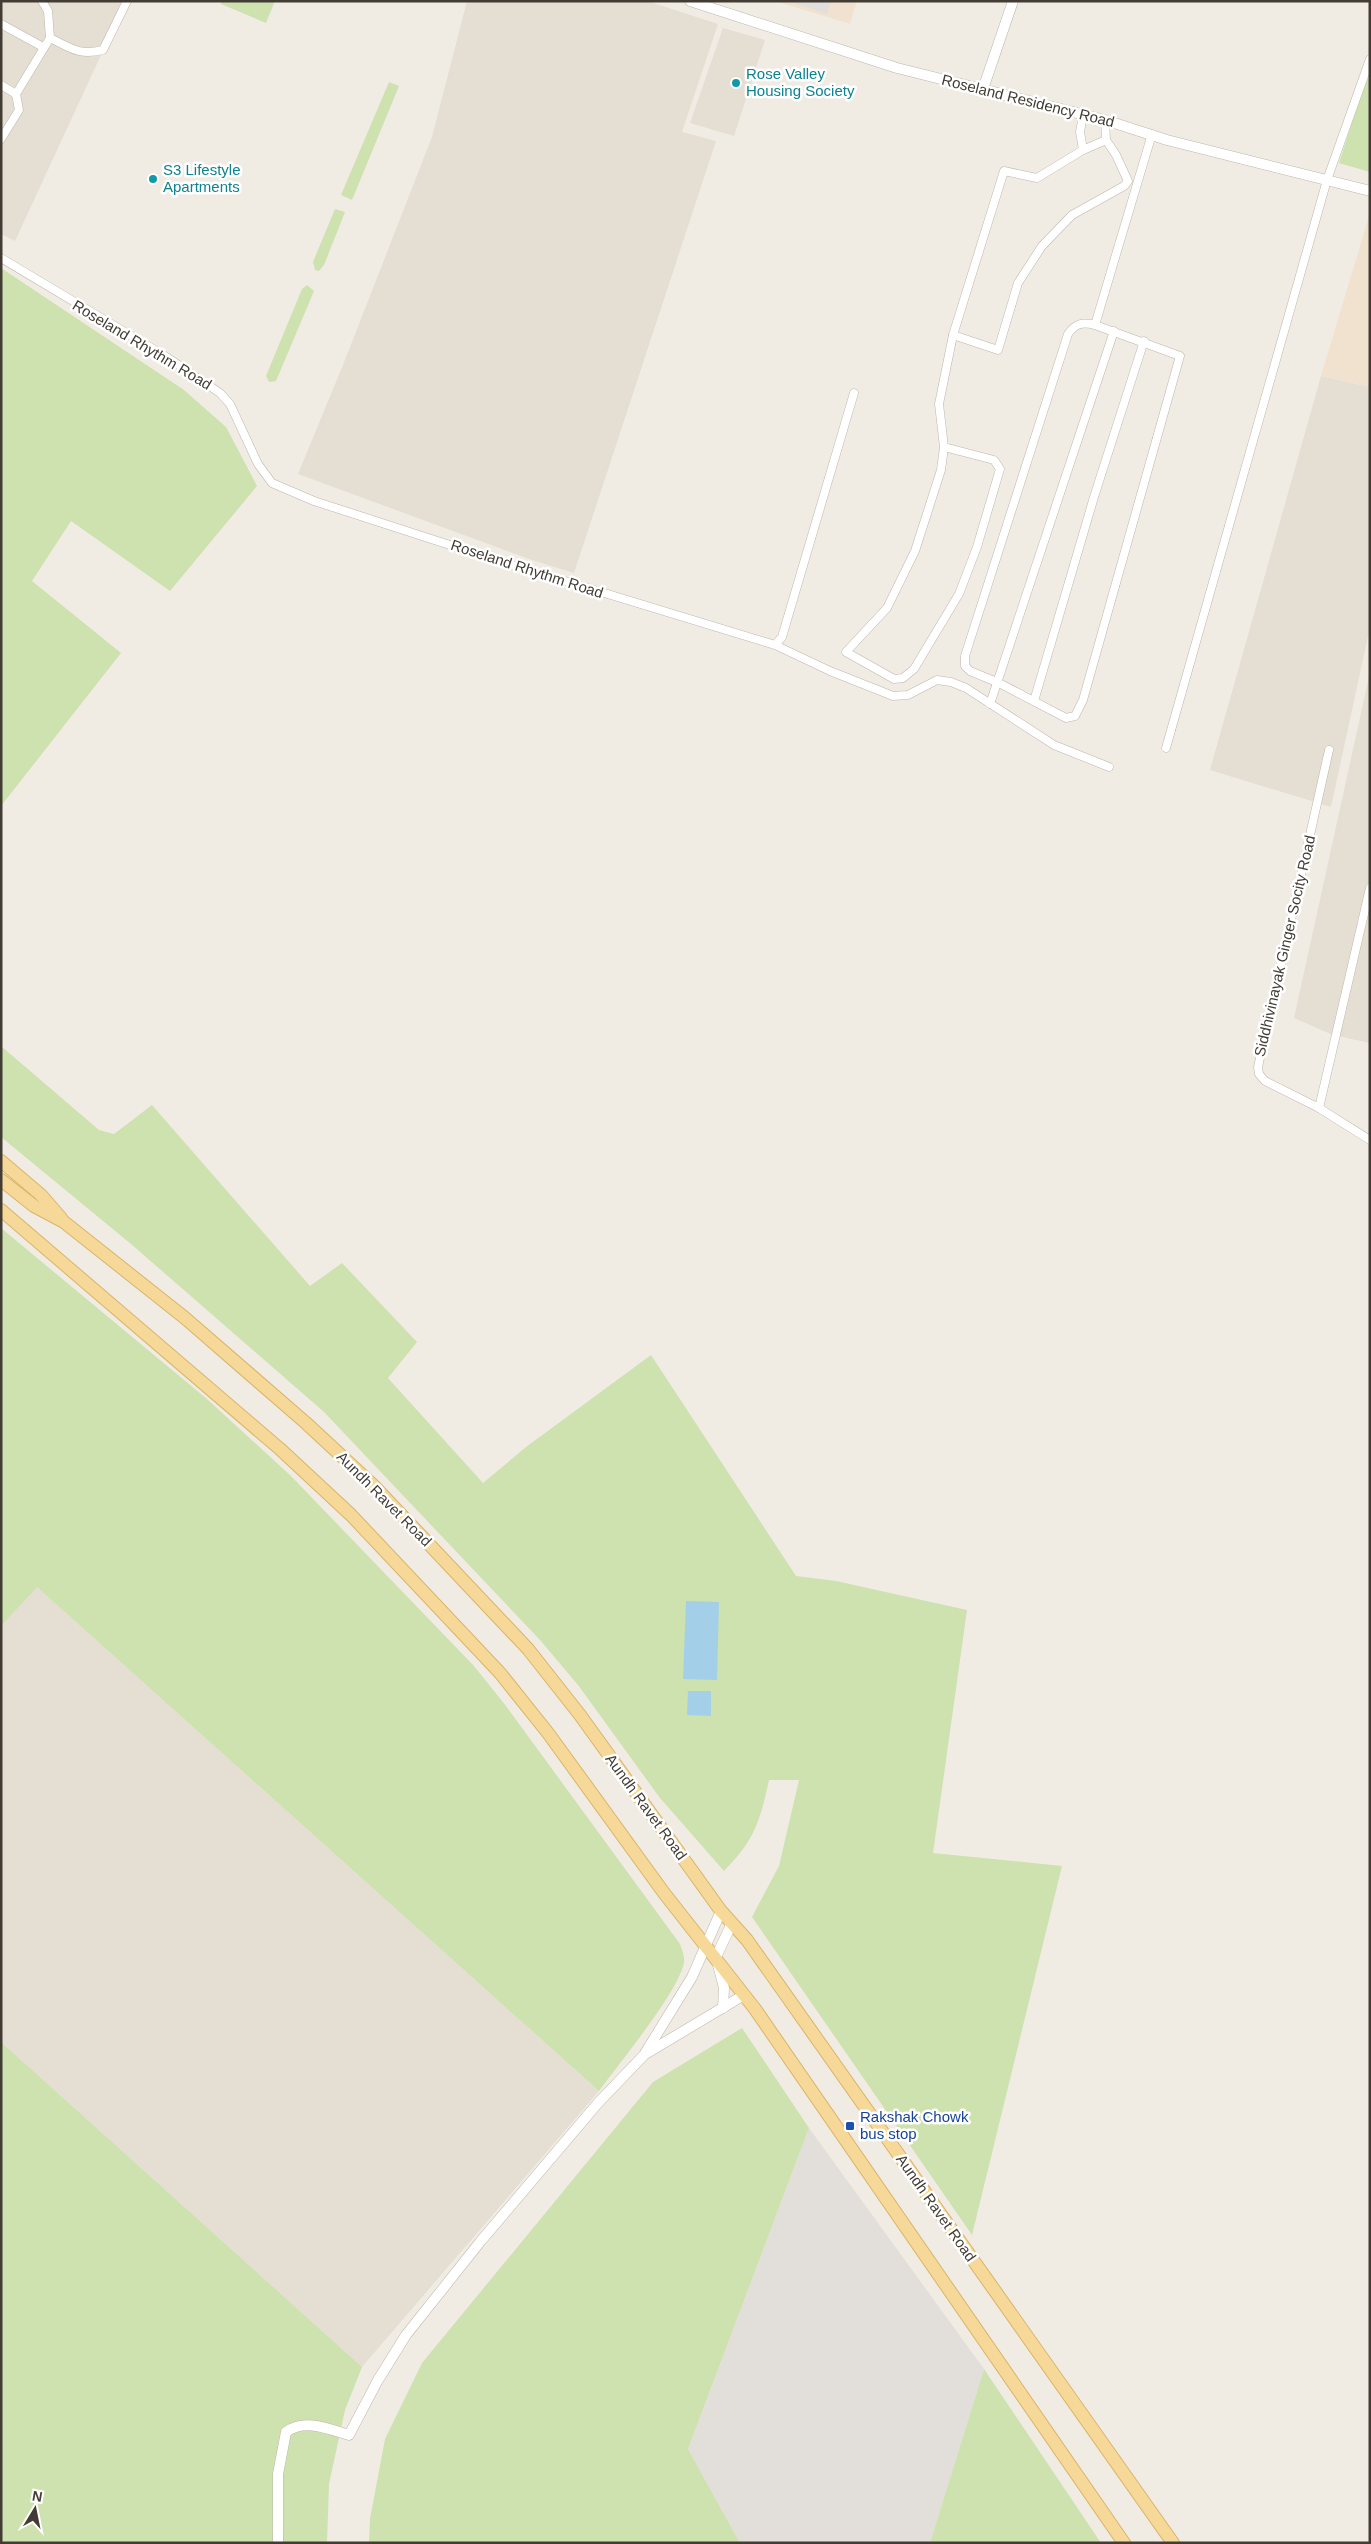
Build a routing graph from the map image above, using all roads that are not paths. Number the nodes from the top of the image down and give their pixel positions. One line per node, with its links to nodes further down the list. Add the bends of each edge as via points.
1 (42, 1): 6 (street, via 48,11)
2 (127, 1): 6 (street, via 103,50 87,54)
3 (690, 1): 10 (street, Roseland Residency Road, via 897,68)
4 (1012, 1): 10 (street)
5 (1, 24): 7 (street)
6 (50, 38): 7 (street)
7 (43, 47): 11 (street)
8 (1370, 59): 18 (street)
9 (1, 85): 11 (street)
10 (983, 90): 12 (street, Roseland Residency Road)
11 (16, 94): 15 (street, via 20,110)
12 (1083, 115): 13 (street, Roseland Residency Road); 17 (street, via 1080,132)
13 (1105, 120): 14 (street, Roseland Residency Road); 16 (street)
14 (1152, 134): 18 (street, Roseland Residency Road); 21 (street)
15 (1, 139)
16 (1106, 140): 17 (street); 23 (street, via 1128,181 1072,215 1042,246 1018,283 998,350)
17 (1083, 150): 23 (street, via 1037,178 1004,172)
18 (1327, 180): 19 (street, Roseland Residency Road); 31 (street)
19 (1370, 191)
20 (1, 258): 27 (street, Roseland Rhythm Road, via 165,356 220,393 230,404 258,464 272,483 314,501 496,560)
21 (1095, 325): 22 (street); 28 (street, via 1082,322 1068,334 965,656 965,666 970,671)
22 (1114, 331): 24 (street); 28 (street)
23 (953, 335): 26 (street, via 939,404)
24 (1144, 341): 29 (street); 29 (street, via 1180,356 1086,692 1075,716 1066,718)
25 (854, 393): 27 (street, via 782,637)
26 (944, 447): 26 (street, via 994,460 1000,469 978,547 959,594 914,669 903,678 894,679 846,652 886,608 915,551 941,470)
27 (775, 645): 30 (street, Roseland Rhythm Road, via 830,672 893,696 908,695 937,680 966,688)
28 (999, 683): 29 (street); 30 (street)
29 (1034, 701)
30 (990, 704): 33 (street, Roseland Rhythm Road, via 1054,745)
31 (1166, 748)
32 (1329, 750): 35 (street, Siddhivinayak Ginger Socity Road, via 1258,1066 1265,1081)
33 (1109, 767)
34 (1370, 888): 35 (street)
35 (1319, 1108): 36 (street, Siddhivinayak Ginger Socity Road)
36 (1370, 1140)
37 (1, 1161): 40 (main road, via 41,1194)
38 (1, 1180): 40 (main road, Aundh Ravet Road, via 34,1206)
39 (1, 1210): 43 (main road, via 243,1417 351,1515 500,1673)
40 (64, 1222): 41 (main road, Aundh Ravet Road, via 185,1318 376,1488 539,1663 580,1714)
41 (721, 1912): 42 (main road, Aundh Ravet Road); 43 (street)
42 (732, 1923): 44 (street); 50 (main road, Aundh Ravet Road)
43 (705, 1943): 44 (main road); 47 (street, via 692,1978)
44 (716, 1957): 45 (main road); 46 (street, via 724,1988)
45 (744, 1995): 46 (street); 49 (main road)
46 (723, 2008): 47 (street)
47 (644, 2055): 48 (street, via 598,2103 486,2234 406,2336 349,2435 308,2425 293,2426 286,2432 278,2474)
48 (278, 2543)
49 (1124, 2543)
50 (1172, 2543)

